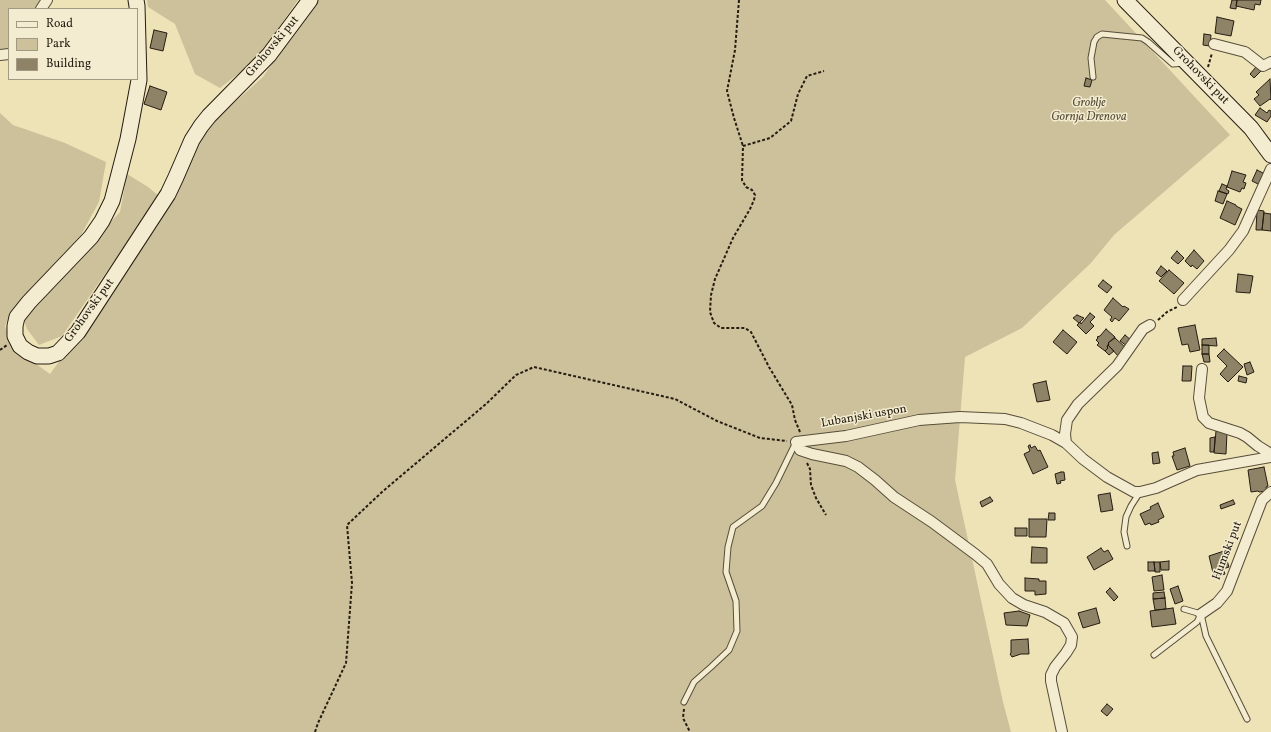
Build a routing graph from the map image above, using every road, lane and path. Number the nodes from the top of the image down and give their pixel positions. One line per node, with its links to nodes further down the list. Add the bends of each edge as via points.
1 (310, 0): 4 (main road, Grohovski put, via 269,55 201,126 168,194 78,332 58,352 49,356 37,356 20,346 15,336 17,317 91,237 112,201 128,139 139,80)
2 (739, 0): 11 (path, via 735,50 727,91)
3 (1125, 0): 7 (main road, Grohovski put)
4 (138, 43)
5 (1214, 44): 6 (street, via 1245,52 1263,66); 10 (path)
6 (1271, 62)
7 (1187, 63): 9 (lane, via 1173,64 1142,38 1102,34 1094,42 1091,58); 10 (main road, Grohovski put)
8 (824, 71): 11 (path, via 807,76 798,94 791,121 770,138)
9 (1093, 77)
10 (1205, 81): 12 (main road, Grohovski put, via 1251,128)
11 (743, 146): 18 (path, via 742,180 755,195 715,279 710,312 714,324 721,328 745,328 751,332 792,405)
12 (1271, 155)
13 (1271, 169): 14 (street, via 1243,231)
14 (1183, 300): 15 (path, via 1176,308 1166,312)
15 (1150, 325): 17 (street, via 1143,329 1117,366 1078,404 1067,420)
16 (1202, 369): 19 (street, via 1199,398 1203,417 1209,423 1248,436)
17 (1066, 443): 18 (street, Lubanjski uspon, via 1052,435 1005,419 960,417 919,420); 21 (street, Lubanjski uspon, via 1107,477 1134,492)
18 (800, 444): 23 (path, via 810,469 811,485); 28 (lane, via 762,506 733,526 726,572 736,601 737,631 729,650 694,682); 30 (path, via 760,438 717,421 675,399 534,367 516,375 347,525 352,583 346,663); 32 (street, via 812,454 846,461 858,467 894,497 987,564 999,584 1017,602 1045,612 1064,623 1072,637 1071,645 1051,675)
19 (1271, 454)
20 (1271, 457): 21 (street, via 1196,470 1156,488)
21 (1140, 492): 24 (lane, via 1126,517 1124,532)
22 (1271, 492): 26 (street, Humski put, via 1262,500 1227,591 1217,603)
23 (826, 515)
24 (1127, 546)
25 (1184, 608): 26 (lane)
26 (1201, 614): 27 (lane, via 1197,622); 29 (lane, via 1206,636)
27 (1154, 655)
28 (684, 702): 31 (path, via 683,718)
29 (1247, 719)
30 (315, 732)
31 (690, 732)
32 (1062, 732)

